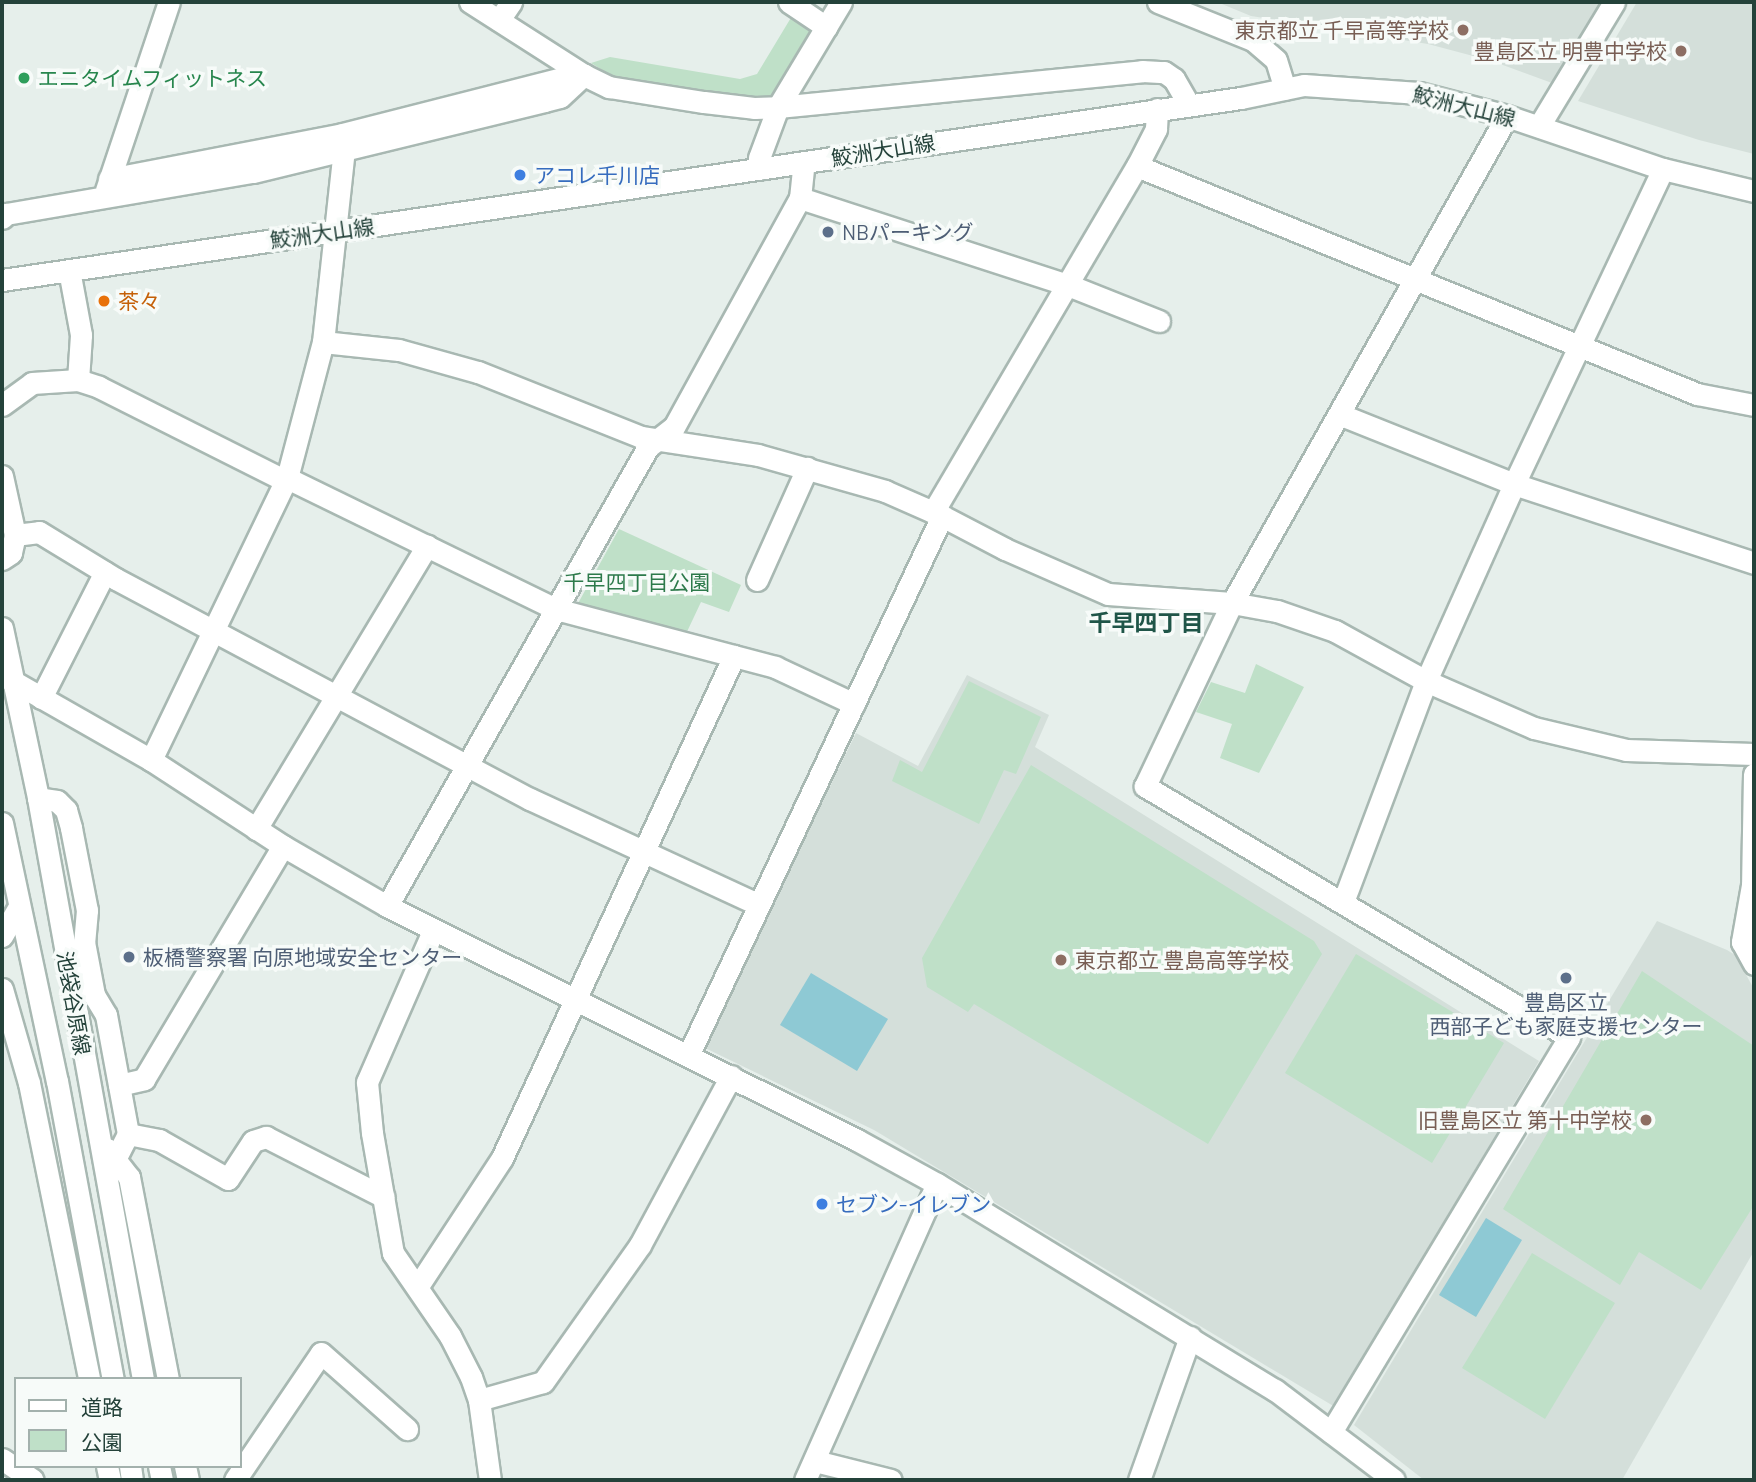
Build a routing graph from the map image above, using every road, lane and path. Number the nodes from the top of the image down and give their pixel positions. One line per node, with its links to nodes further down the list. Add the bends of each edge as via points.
1 (169, 2): 23 (street)
2 (470, 2): 8 (street)
3 (511, 2): 8 (street)
4 (789, 2): 9 (street)
5 (841, 2): 9 (street)
6 (1158, 2): 12 (street, via 1253,40 1276,60)
7 (1614, 2): 17 (street)
8 (499, 20): 10 (street)
9 (826, 27): 14 (street)
10 (584, 75): 14 (street, via 609,87 746,107); 18 (street, via 560,97)
11 (561, 78): 23 (street)
12 (1285, 89): 13 (street, 鮫洲大山線); 16 (street, 鮫洲大山線, via 1304,85 1419,93)
13 (1189, 105): 14 (street, via 1174,79 1164,72 1142,71); 15 (street, 鮫洲大山線)
14 (778, 107): 21 (street)
15 (1157, 109): 19 (street, 鮫洲大山線); 20 (street, via 1156,129)
16 (1507, 116): 17 (street, 鮫洲大山線); 30 (street)
17 (1539, 126): 22 (street, 鮫洲大山線)
18 (344, 150): 23 (street, via 253,172); 27 (street)
19 (804, 162): 21 (street, 鮫洲大山線); 25 (street)
20 (1137, 166): 30 (street); 31 (street)
21 (759, 169): 27 (street, 鮫洲大山線)
22 (1663, 169): 24 (street, 鮫洲大山線); 34 (street)
23 (106, 189): 26 (street)
24 (1754, 191)
25 (800, 198): 31 (street); 39 (street, via 674,427)
26 (2, 218)
27 (338, 231): 28 (street, 鮫洲大山線); 33 (street)
28 (69, 270): 29 (street, 鮫洲大山線); 35 (street, via 81,335)
29 (2, 280)
30 (1412, 280): 34 (street); 38 (street)
31 (1069, 285): 32 (street); 44 (street)
32 (1159, 321)
33 (323, 342): 39 (street, via 412,354 478,372 642,437); 42 (street)
34 (1579, 347): 37 (street, via 1697,394); 43 (street)
35 (78, 380): 36 (street, via 32,383); 42 (street)
36 (2, 405)
37 (1754, 405)
38 (1341, 415): 43 (street); 51 (street)
39 (660, 438): 40 (street); 52 (street, via 648,447)
40 (807, 468): 44 (street, via 885,491); 50 (street)
41 (2, 476): 45 (street)
42 (286, 479): 46 (street); 54 (street)
43 (1514, 484): 48 (street); 57 (street)
44 (938, 514): 51 (street, via 1108,594); 60 (street)
45 (15, 536): 47 (street, via 11,553); 49 (street, via 39,532)
46 (427, 546): 52 (street); 58 (street)
47 (2, 559)
48 (1754, 563)
49 (105, 572): 54 (street); 59 (street)
50 (757, 580)
51 (1232, 603): 57 (street, via 1278,611 1335,631); 70 (street, via 1145,786)
52 (556, 609): 55 (street); 63 (street)
53 (2, 628): 56 (street, 池袋谷原線)
54 (213, 631): 58 (street); 62 (street)
55 (734, 656): 60 (street, via 775,667); 69 (street)
56 (7, 678): 59 (street); 65 (street, 池袋谷原線)
57 (1426, 681): 61 (street, via 1534,728 1626,750); 70 (street)
58 (337, 697): 63 (street); 67 (street)
59 (41, 698): 62 (street)
60 (854, 704): 71 (street)
61 (1754, 754)
62 (151, 760): 67 (street)
63 (467, 766): 69 (street); 72 (street)
64 (1754, 774): 76 (street, via 1752,885 1742,942)
65 (38, 798): 82 (street, via 57,801 66,810 87,910 84,942 94,995 106,1015); 84 (street, 池袋谷原線)
66 (2, 823): 73 (street, 池袋谷原線)
67 (256, 829): 68 (street)
68 (283, 846): 72 (street); 82 (street, via 144,1079)
69 (642, 851): 71 (street); 78 (street)
70 (1343, 902): 96 (street, via 1569,1037)
71 (759, 905): 80 (street)
72 (387, 906): 74 (street)
73 (19, 907): 75 (street); 91 (street, 池袋谷原線)
74 (433, 931): 78 (street); 87 (street, via 367,1082)
75 (2, 936)
76 (1754, 964)
77 (2, 989): 79 (street)
78 (574, 1000): 80 (street); 88 (street, via 502,1158)
79 (10, 1043): 90 (street, via 29,1083)
80 (688, 1056): 81 (street)
81 (731, 1076): 86 (street); 94 (street, via 640,1245 543,1382)
82 (119, 1085): 83 (street)
83 (128, 1134): 85 (street); 87 (street, via 159,1140 228,1179 253,1141 266,1137)
84 (98, 1137): 85 (street); 92 (street, 池袋谷原線)
85 (115, 1159): 93 (street, via 129,1177)
86 (937, 1184): 89 (street); 97 (street)
87 (384, 1198): 88 (street, via 393,1253)
88 (418, 1286): 94 (street, via 461,1355)
89 (1190, 1337): 96 (street, via 1275,1390); 104 (street)
90 (89, 1377)
91 (113, 1377)
92 (143, 1377)
93 (168, 1377)
94 (479, 1400): 101 (street)
95 (407, 1429): 100 (street, via 321,1353)
96 (1331, 1432): 105 (street)
97 (815, 1461): 102 (street); 103 (street)
98 (16, 1468): 99 (street)
99 (33, 1480)
100 (235, 1480)
101 (490, 1480)
102 (805, 1480)
103 (891, 1480)
104 (1139, 1480)
105 (1394, 1480)

